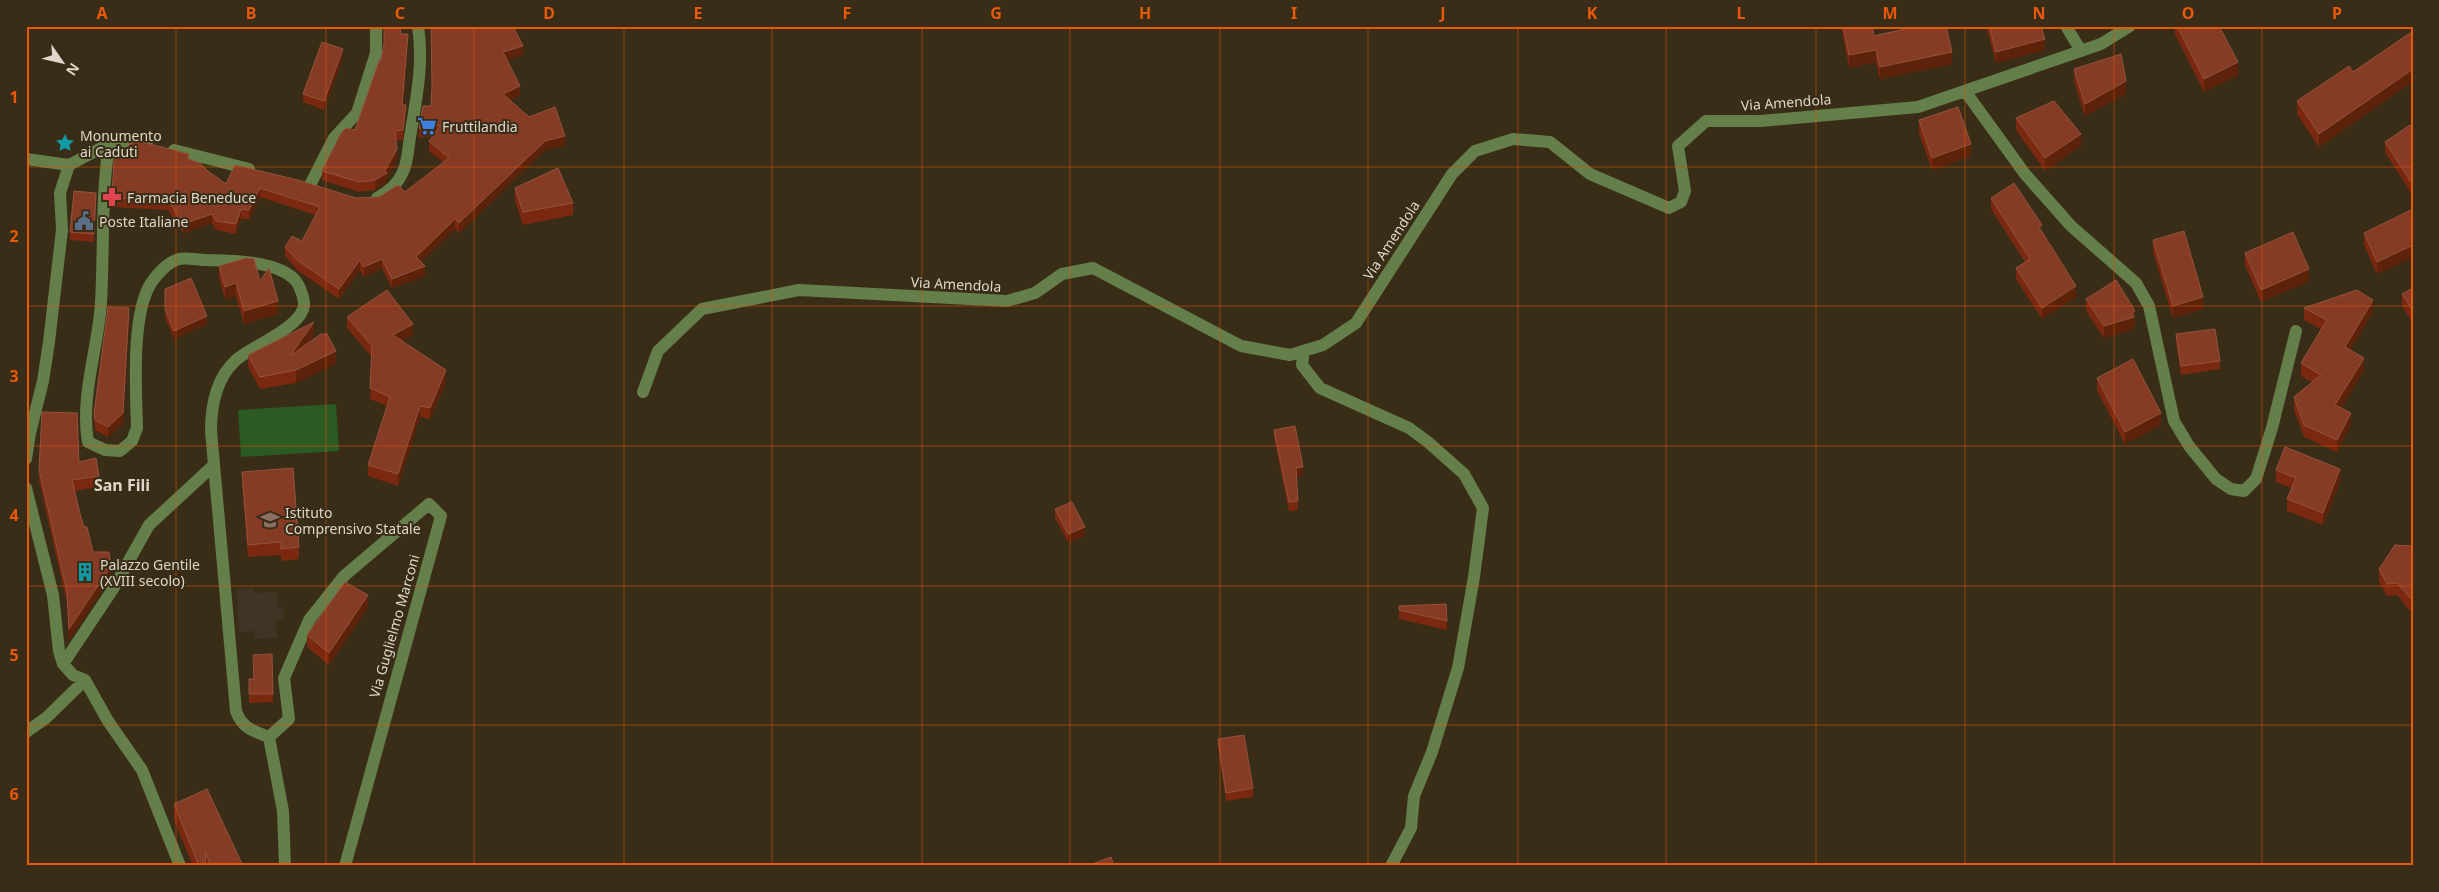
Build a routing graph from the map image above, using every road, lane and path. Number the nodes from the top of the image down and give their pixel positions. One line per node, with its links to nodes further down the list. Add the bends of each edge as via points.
1 (376, 26): 11 (street, via 376,53 357,113 334,138 305,183)
2 (418, 26): 12 (street, via 422,49 408,158 393,188 378,198)
3 (2066, 26): 5 (street)
4 (2130, 26): 5 (street, Via Amendola, via 2101,44)
5 (2081, 50): 6 (street, Via Amendola)
6 (1965, 91): 13 (street, via 2024,174 2071,226 2136,283 2149,306 2174,421 2189,446 2216,479 2231,489 2244,491 2256,479); 14 (street, Via Amendola, via 1918,107 1760,121 1706,121 1678,146 1685,191 1681,202 1669,208 1590,174 1550,142 1512,139 1476,151 1452,174 1356,323 1323,345)
7 (109, 144): 9 (street); 10 (street, via 143,143); 17 (street, via 104,182 101,304 84,422 88,442 105,450 120,451 132,441 137,428 140,311 152,282 170,264 180,259 248,262 272,267 294,278 301,292 304,304 299,316 235,361 225,374 211,412)
8 (26, 159): 9 (street)
9 (69, 165): 16 (street, via 60,193 62,230 48,352)
10 (263, 172)
11 (325, 190)
12 (368, 199)
13 (2296, 331)
14 (1304, 351): 15 (street, Via Amendola, via 1290,355 1241,346 1093,268 1062,274 1035,293 1007,301 798,290 702,309 658,351); 26 (street, via 1302,365 1320,388 1409,428 1464,474 1483,508 1458,668 1432,752 1414,796 1411,828)
15 (643, 392)
16 (26, 459)
17 (214, 465): 19 (street, via 149,525 113,589); 22 (street, via 236,711 247,729)
18 (26, 488): 19 (street, via 53,595)
19 (63, 664): 20 (street, via 73,675)
20 (85, 680): 21 (street, via 46,718); 23 (street, via 108,721 142,770)
21 (26, 732)
22 (269, 737): 24 (street, via 283,811); 25 (street, Via Guglielmo Marconi, via 289,719 284,678 309,620 344,576 429,504 441,516)
23 (180, 866)
24 (285, 866)
25 (345, 866)
26 (1391, 866)

